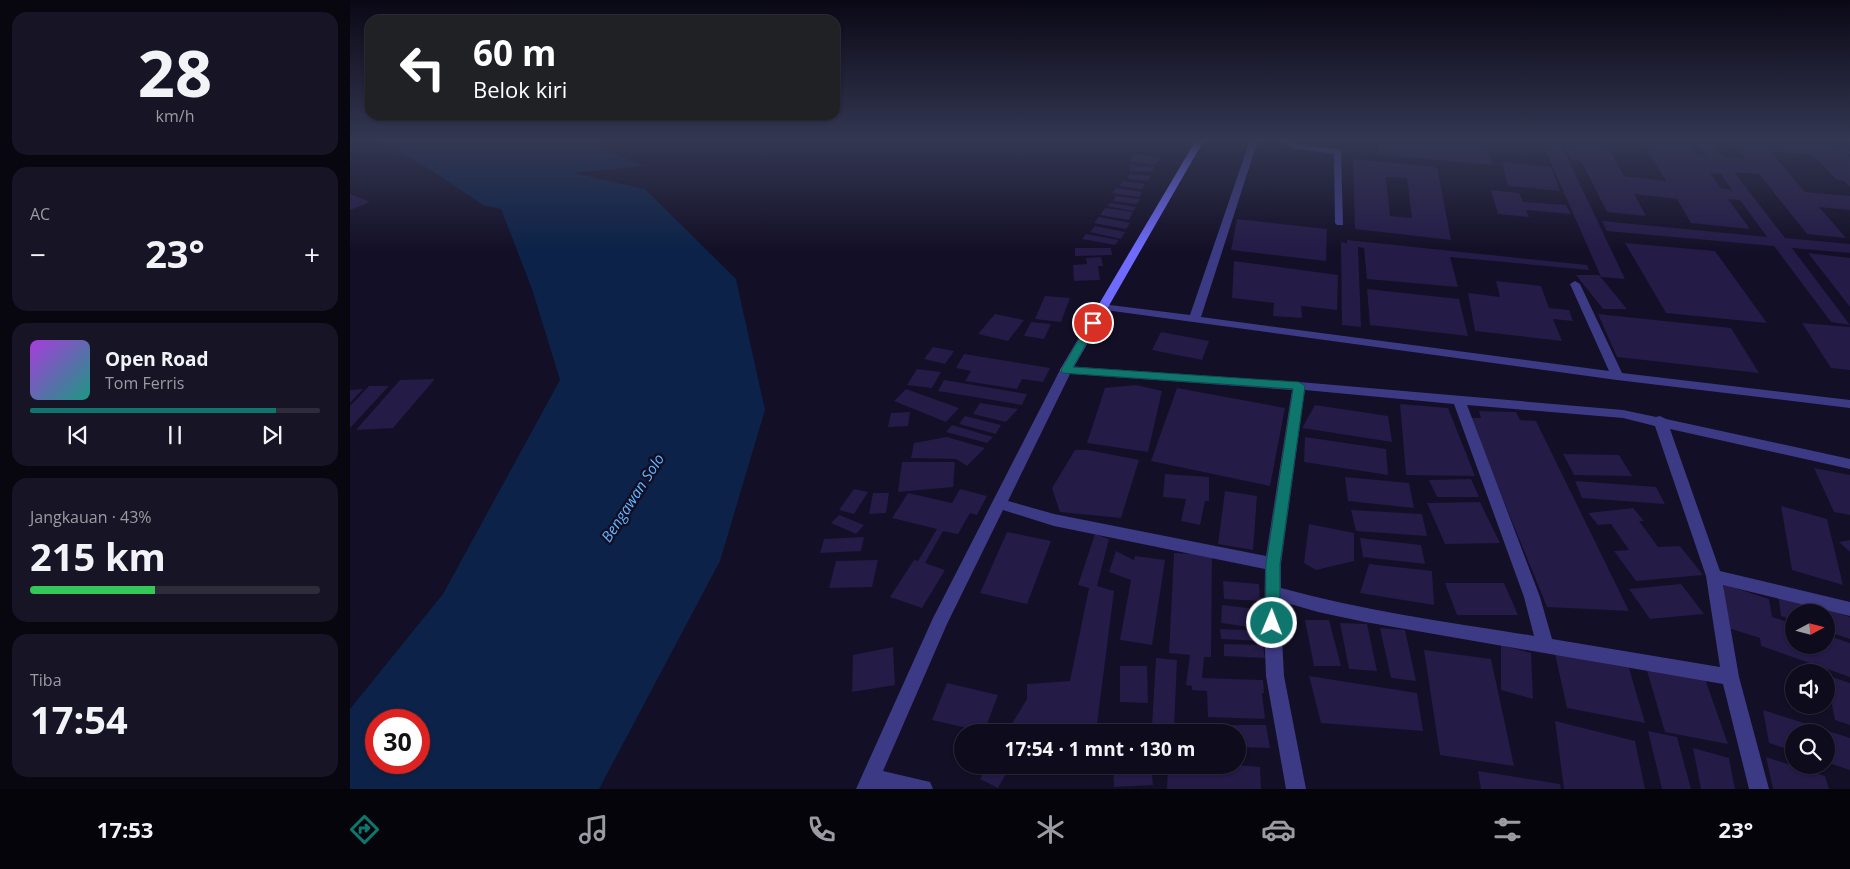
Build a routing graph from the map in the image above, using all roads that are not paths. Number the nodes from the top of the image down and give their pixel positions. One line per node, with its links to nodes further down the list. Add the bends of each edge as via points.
1 (1178, 177): 6 (street)
2 (1242, 177): 7 (street)
3 (1339, 177): 4 (street)
4 (1340, 223)
5 (1575, 284): 9 (street)
6 (1102, 307): 7 (street); 8 (street)
7 (1194, 320): 9 (street)
8 (1066, 370): 10 (street); 15 (street)
9 (1616, 376): 12 (street)
10 (1299, 386): 11 (street); 16 (street)
11 (1459, 398): 13 (street); 20 (street, via 1525,578)
12 (1850, 404)
13 (1660, 420): 14 (street); 17 (street)
14 (1850, 464)
15 (1000, 504): 16 (street, via 1054,520); 22 (street, via 939,623)
16 (1273, 564): 18 (street)
17 (1714, 576): 19 (street); 21 (street)
18 (1273, 592): 20 (street, via 1365,615); 24 (street, via 1276,676)
19 (1850, 609)
20 (1545, 646): 21 (street)
21 (1730, 677): 25 (street)
22 (869, 783): 23 (street)
23 (923, 789)
24 (1296, 789)
25 (1759, 789)

